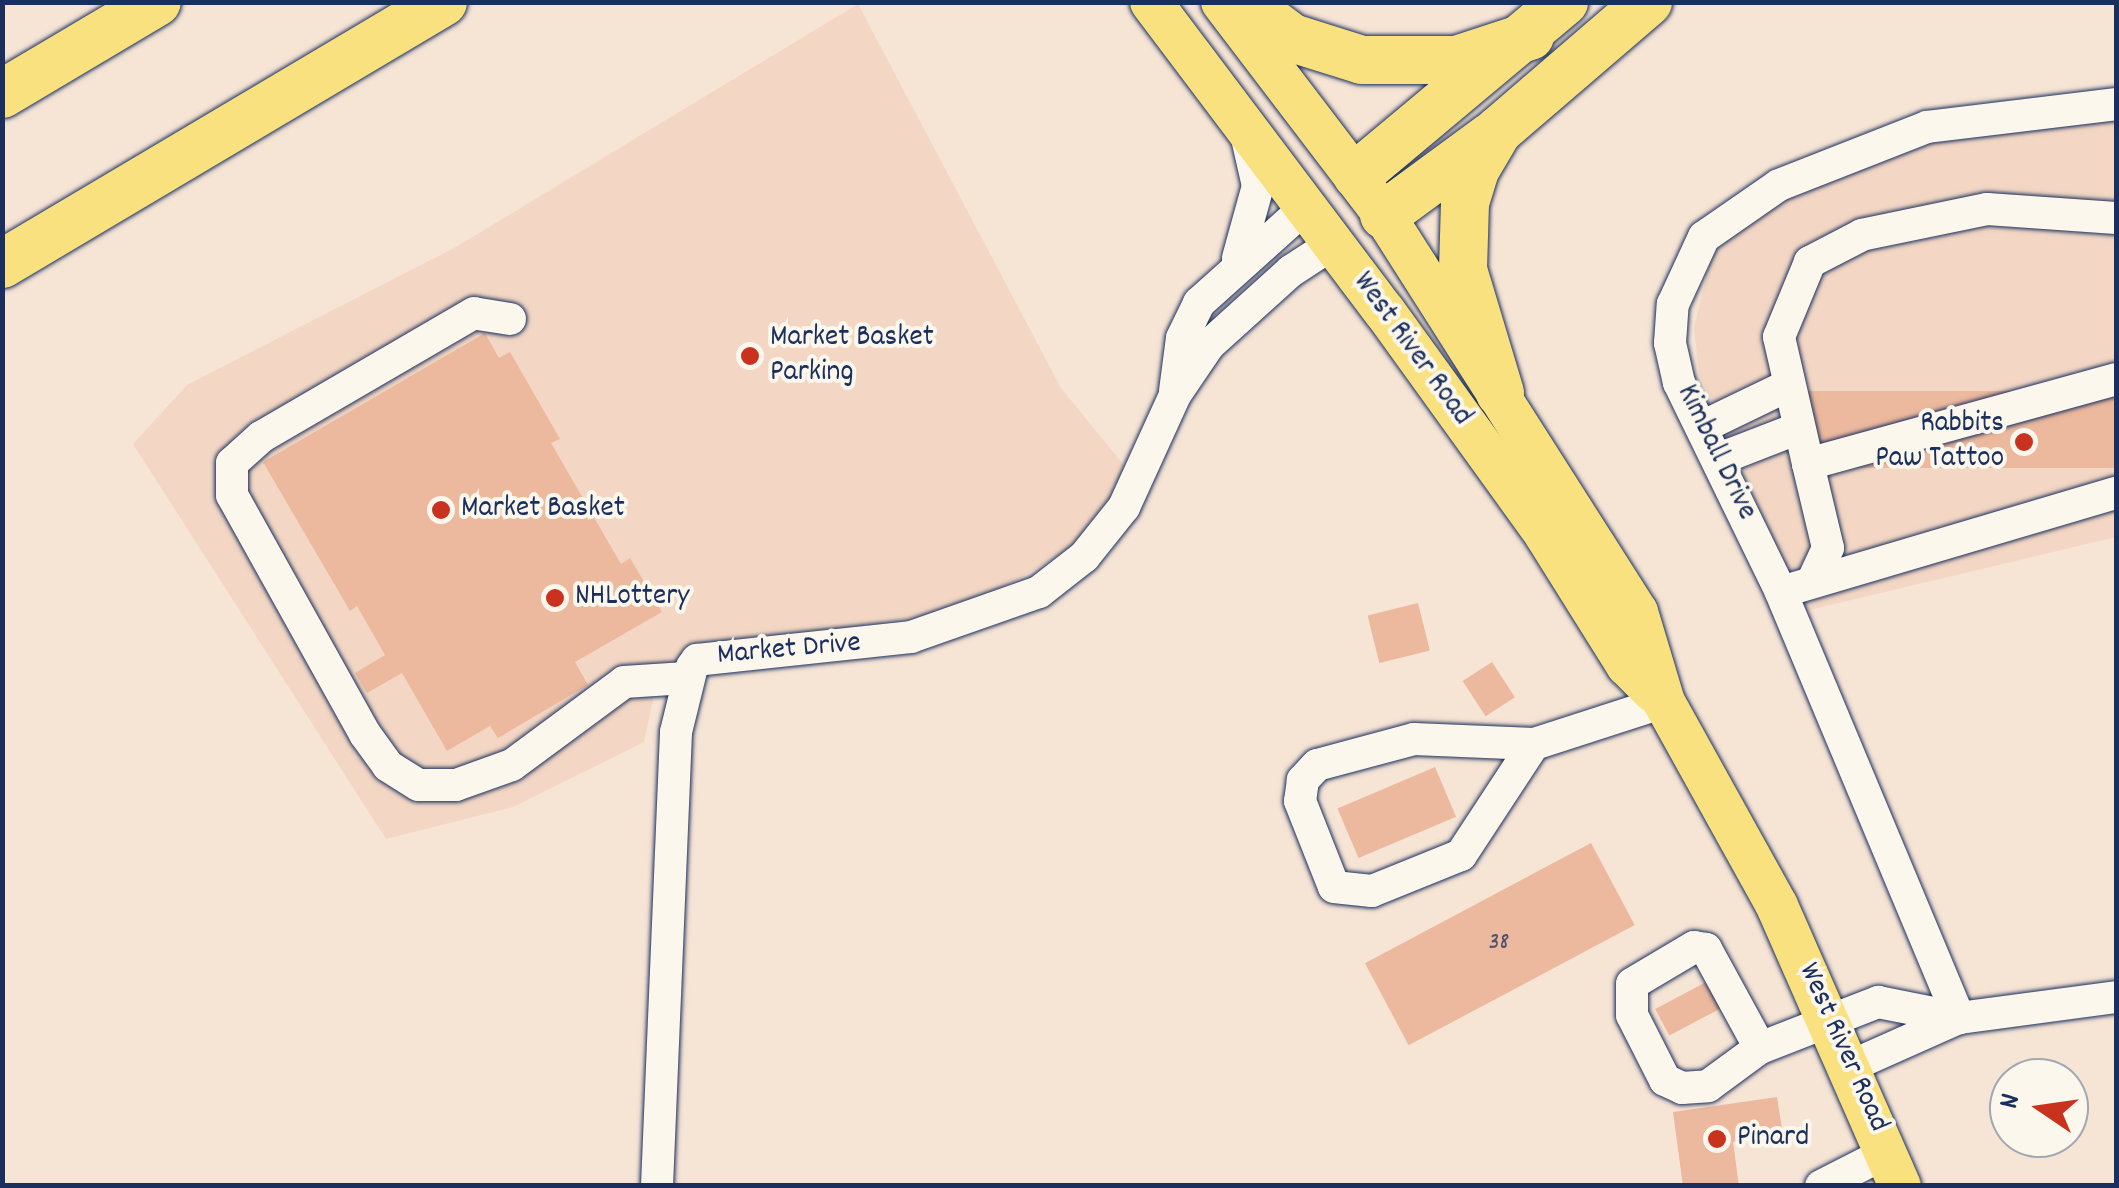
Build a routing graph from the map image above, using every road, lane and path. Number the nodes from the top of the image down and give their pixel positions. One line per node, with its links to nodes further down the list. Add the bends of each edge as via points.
1 (157, 2): 9 (highway)
2 (443, 2): 15 (highway)
3 (1151, 2): 11 (main road, West River Road)
4 (1222, 2): 13 (main road, West River Road)
5 (1244, 2): 8 (highway, via 1292,38 1362,60 1456,60)
6 (1564, 2): 8 (highway)
7 (1648, 2): 12 (highway)
8 (1530, 36): 13 (highway)
9 (2, 94)
10 (2116, 104): 27 (street, Kimball Drive, via 1927,127 1779,185 1721,221 1692,257 1670,323 1673,364)
11 (1239, 120): 14 (main road, West River Road); 20 (street, Market Drive, via 1258,186 1249,236)
12 (1498, 131): 16 (highway); 25 (highway, via 1476,170 1462,238 1470,299 1488,338)
13 (1356, 175): 14 (main road); 16 (main road, West River Road)
14 (1306, 207): 18 (main road, West River Road); 20 (street, Market Drive)
15 (90, 211): 19 (highway); 21 (highway)
16 (1384, 215): 18 (main road); 25 (main road, West River Road)
17 (2116, 218): 24 (street, via 1954,212 1823,250 1801,277 1779,336)
18 (1334, 243): 26 (street, Market Drive, via 1237,316); 35 (main road, West River Road, via 1545,534 1627,664)
19 (2, 264)
20 (1232, 267): 26 (street, Market Drive, via 1188,321)
21 (2, 281)
22 (510, 319): 34 (street, via 474,313 260,437 232,464 232,495 365,734 388,766 419,785 456,785 512,765 624,682)
23 (2116, 379): 30 (street)
24 (1787, 386): 27 (street); 28 (street)
25 (1500, 392): 35 (main road, West River Road, via 1637,612)
26 (1175, 395): 34 (street, Market Drive, via 1124,507 1084,557 1039,592 910,637 697,660)
27 (1702, 427): 29 (street, Kimball Drive)
28 (1799, 428): 29 (street); 30 (street)
29 (1719, 460): 33 (street, Kimball Drive)
30 (1808, 464): 32 (street, via 1828,536)
31 (2116, 494): 32 (street)
32 (1813, 580): 33 (street)
33 (1780, 592): 39 (street, Kimball Drive)
34 (686, 678): 43 (street, Market Drive, via 676,732)
35 (1664, 702): 36 (street); 38 (main road, West River Road)
36 (1534, 744): 36 (street, via 1460,855 1372,891 1334,886 1300,801 1303,780 1317,765 1414,739)
37 (2116, 997): 39 (street)
38 (1830, 1016): 39 (street, via 1878,1002); 40 (street); 41 (main road, West River Road)
39 (1959, 1018): 41 (street)
40 (1760, 1048): 40 (street, via 1708,1086 1682,1088 1665,1080 1632,1014 1632,984 1694,947 1706,949)
41 (1851, 1066): 42 (main road, West River Road)
42 (1894, 1169): 44 (street)
43 (657, 1186)
44 (1821, 1186)

